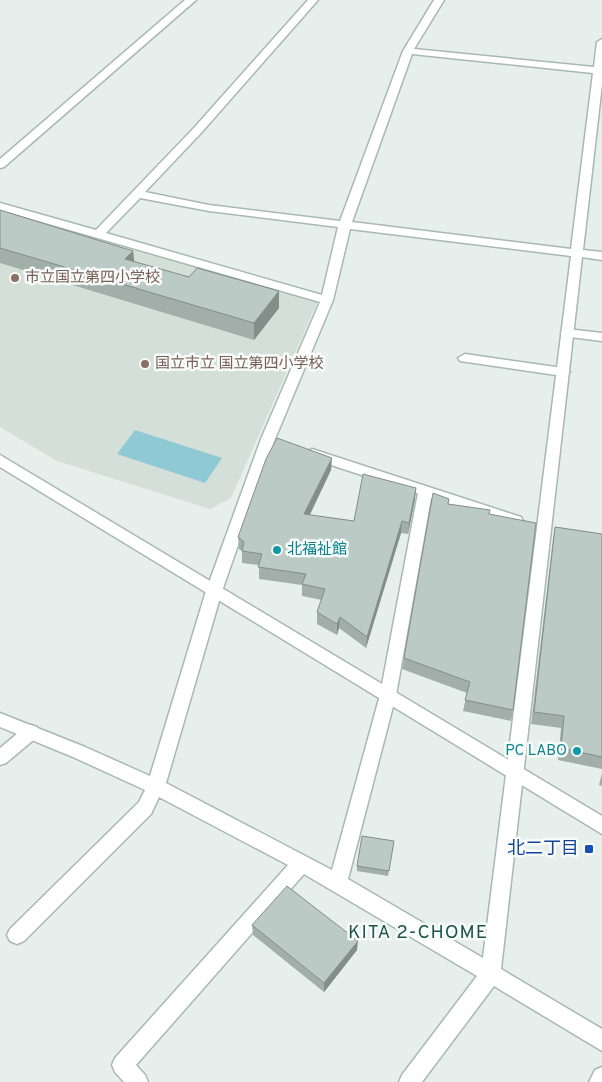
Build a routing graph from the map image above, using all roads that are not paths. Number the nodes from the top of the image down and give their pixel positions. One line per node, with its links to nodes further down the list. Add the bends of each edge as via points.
1 (191, 0): 7 (street)
2 (313, 0): 8 (street, via 197,131)
3 (439, 0): 5 (street)
4 (602, 42): 6 (street)
5 (408, 51): 6 (street); 10 (street)
6 (600, 71): 12 (street)
7 (0, 165)
8 (136, 194): 10 (street, via 209,208); 11 (street)
9 (0, 206): 11 (street)
10 (345, 224): 12 (street); 14 (street)
11 (98, 234): 14 (street)
12 (577, 253): 13 (street); 15 (street)
13 (602, 256)
14 (327, 300): 24 (street)
15 (567, 333): 16 (street); 18 (street)
16 (602, 337)
17 (465, 358): 18 (street)
18 (563, 372): 22 (street)
19 (296, 448): 21 (street)
20 (0, 460): 24 (street)
21 (425, 493): 22 (street); 25 (street)
22 (544, 530): 23 (street); 29 (street)
23 (564, 533)
24 (214, 591): 25 (street); 30 (street)
25 (388, 695): 29 (street); 33 (street)
26 (0, 720): 27 (street)
27 (31, 732): 28 (street); 30 (street)
28 (0, 758)
29 (514, 773): 31 (street); 35 (street)
30 (156, 786): 32 (street); 34 (street, via 145,808)
31 (602, 826)
32 (301, 863): 33 (street); 38 (street, via 122,1065)
33 (338, 882): 35 (street)
34 (17, 935)
35 (491, 974): 36 (street); 39 (street)
36 (602, 1041)
37 (602, 1077): 40 (street)
38 (138, 1082)
39 (409, 1082)
40 (599, 1082)

